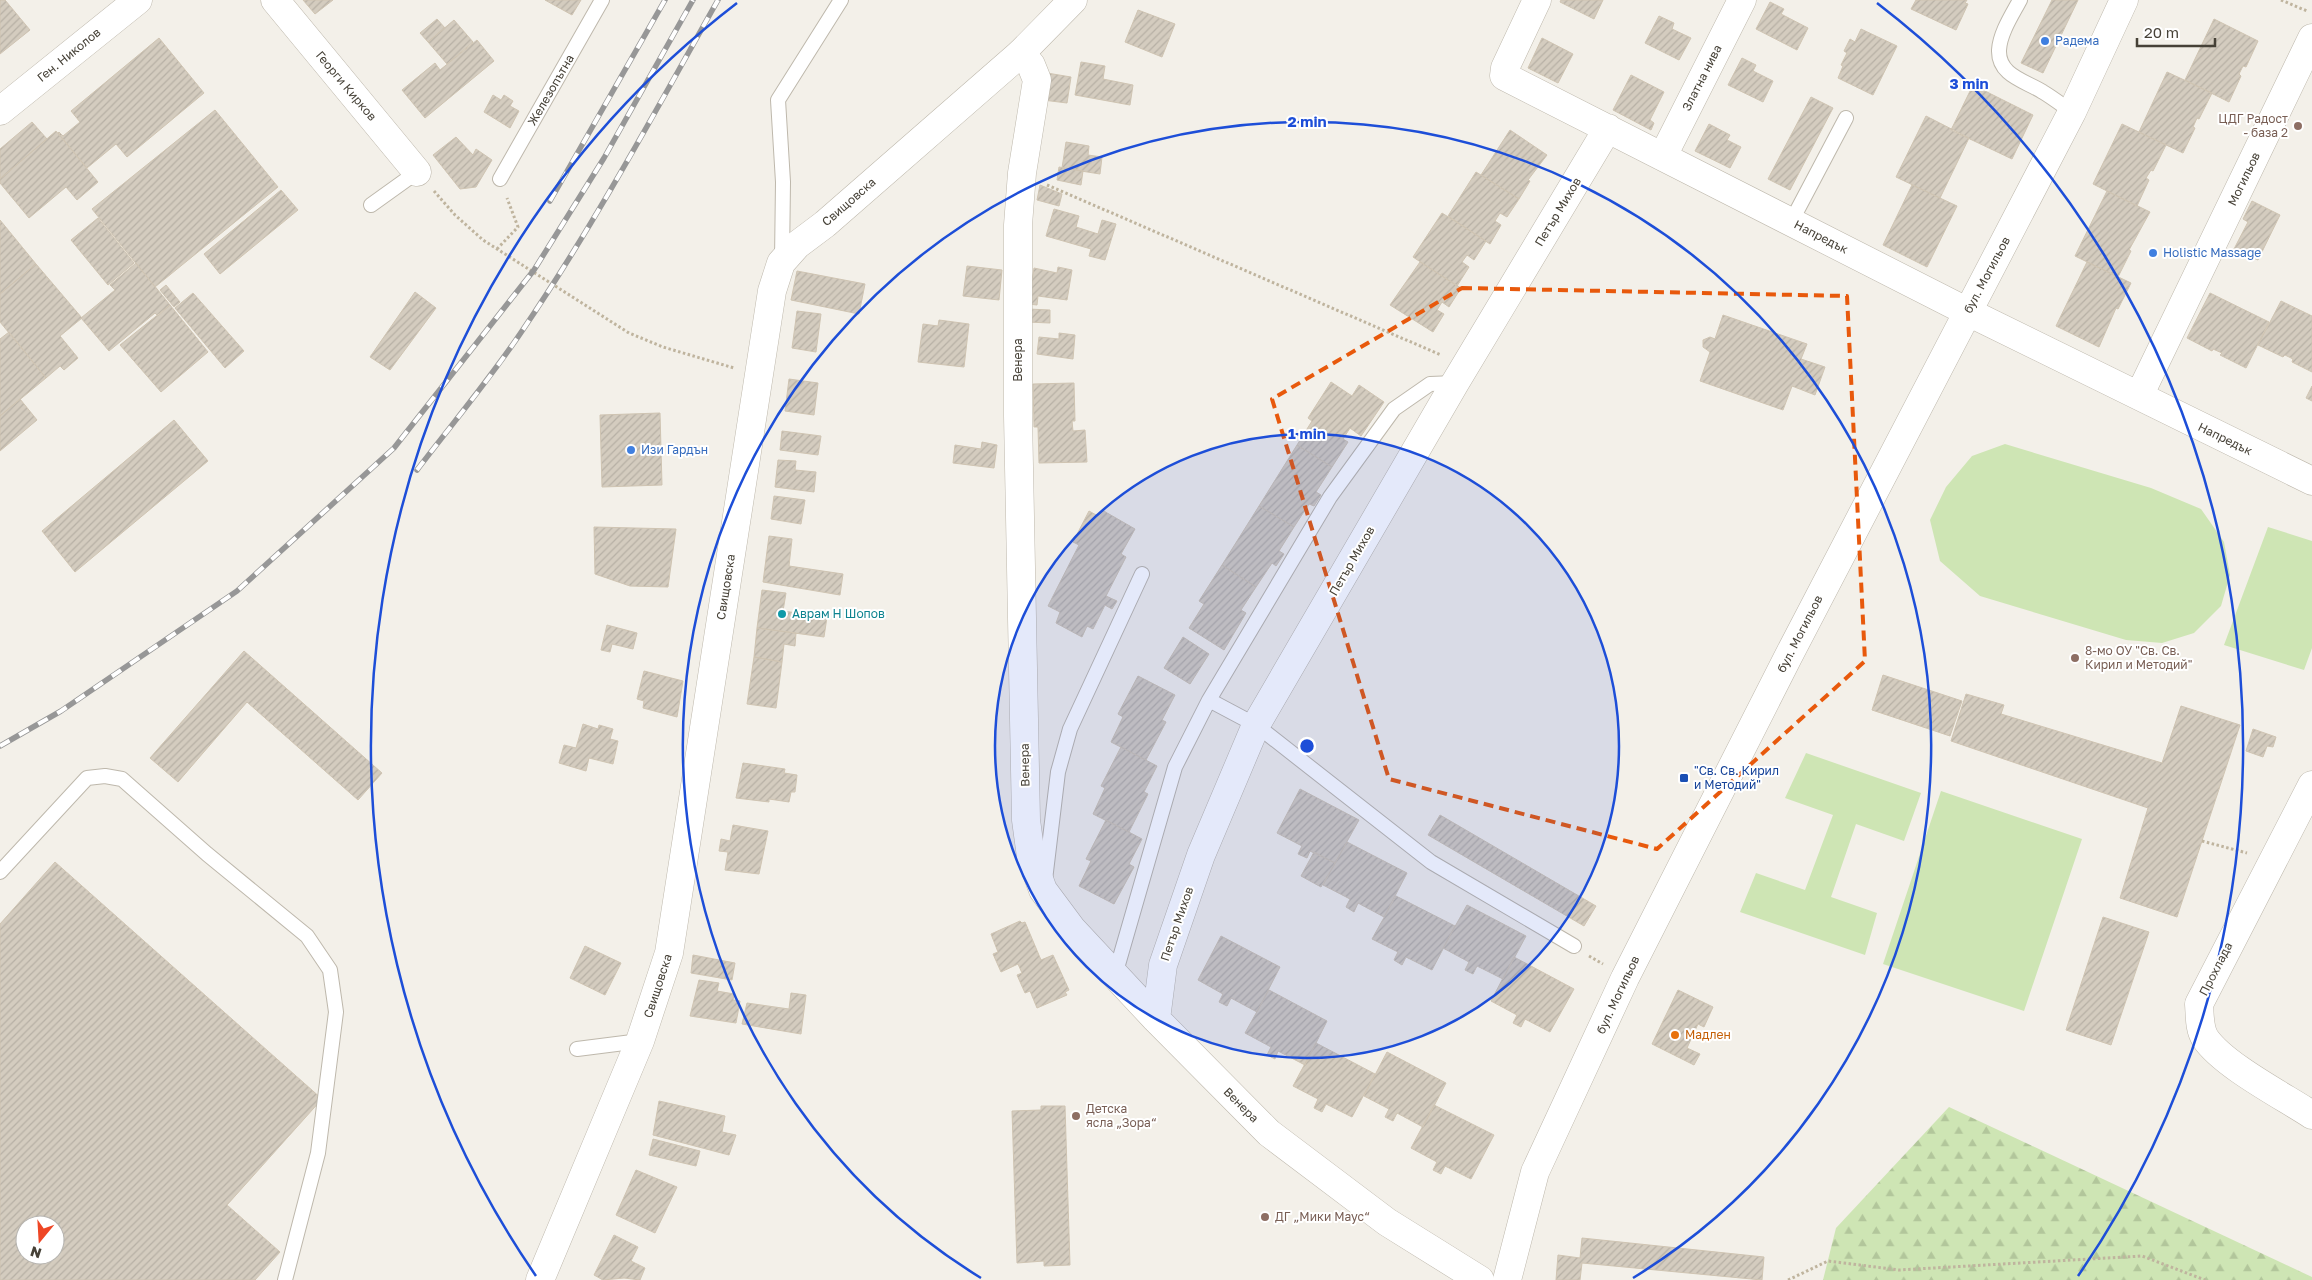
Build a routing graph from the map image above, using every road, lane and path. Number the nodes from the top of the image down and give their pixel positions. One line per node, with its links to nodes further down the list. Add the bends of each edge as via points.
1 (138, 0): 14 (street, Ген. Николов)
2 (275, 0): 19 (street, Георги Кирков)
3 (602, 0): 21 (lane, Железопътна)
4 (841, 0): 25 (lane, via 778,100 783,182)
5 (1073, 0): 13 (street, Свищовска)
6 (1537, 0): 17 (street, Напредък, via 1504,76)
7 (1742, 0): 18 (street, Златна нива)
8 (2020, 0): 15 (lane, via 1999,50 2002,65 2014,78 2042,91)
9 (2124, 0): 15 (street, бул. Могильов)
10 (2281, 0): 11 (path)
11 (2312, 13)
12 (2312, 38): 29 (street, Могильов)
13 (1021, 53): 20 (street, Венера, via 1032,65 1037,80); 25 (street, Свищовска, via 797,245)
14 (0, 111)
15 (2072, 112): 26 (street, бул. Могильов)
16 (1846, 118): 23 (lane)
17 (1608, 128): 18 (street, Напредък); 28 (street, Петър Михов)
18 (1663, 156): 23 (street, Напредък)
19 (417, 172): 22 (lane); 24 (path, via 455,215)
20 (1022, 173): 28 (path); 38 (street, Венера, via 1018,224 1018,416 1026,820 1030,857)
21 (500, 179): 24 (path, via 518,227)
22 (371, 205)
23 (1791, 222): 26 (street, Напредък)
24 (497, 249): 27 (path, via 629,333)
25 (781, 263): 27 (street, Свищовска, via 772,290)
26 (1968, 312): 29 (street, Напредък); 41 (street, бул. Могильов, via 1701,826)
27 (759, 374): 43 (street, Свищовска, via 669,953)
28 (1461, 374): 32 (lane, via 1430,384 1394,409 1330,497); 33 (street, Петър Михов)
29 (2139, 396): 30 (street, Напредък)
30 (2312, 481)
31 (1142, 574): 38 (lane, via 1070,730 1058,772)
32 (1209, 700): 33 (lane); 40 (lane, via 1175,767)
33 (1256, 725): 39 (lane, via 1431,862); 42 (street, Петър Михов, via 1201,855 1166,956)
34 (2312, 785): 36 (street, Прохлада)
35 (2202, 842): 36 (path, via 2254,855)
36 (2271, 864): 45 (street, Прохлада, via 2199,1004 2200,1027 2219,1055)
37 (0, 872): 46 (lane, via 87,778 105,776 122,779 307,936 330,970 336,1012 318,1153)
38 (1043, 890): 40 (street, Венера, via 1072,929)
39 (1574, 946): 41 (path)
40 (1115, 975): 42 (street, Венера)
41 (1626, 978): 49 (street, бул. Могильов, via 1535,1172)
42 (1156, 1019): 48 (street, Венера, via 1269,1134 1387,1222)
43 (640, 1041): 44 (lane); 47 (street, Свищовска)
44 (577, 1050)
45 (2312, 1115)
46 (285, 1280)
47 (540, 1280)
48 (1480, 1280)
49 (1507, 1280)
50 (1788, 1280): 51 (path, via 1828,1261 1899,1270 2142,1256)
51 (2205, 1280)

